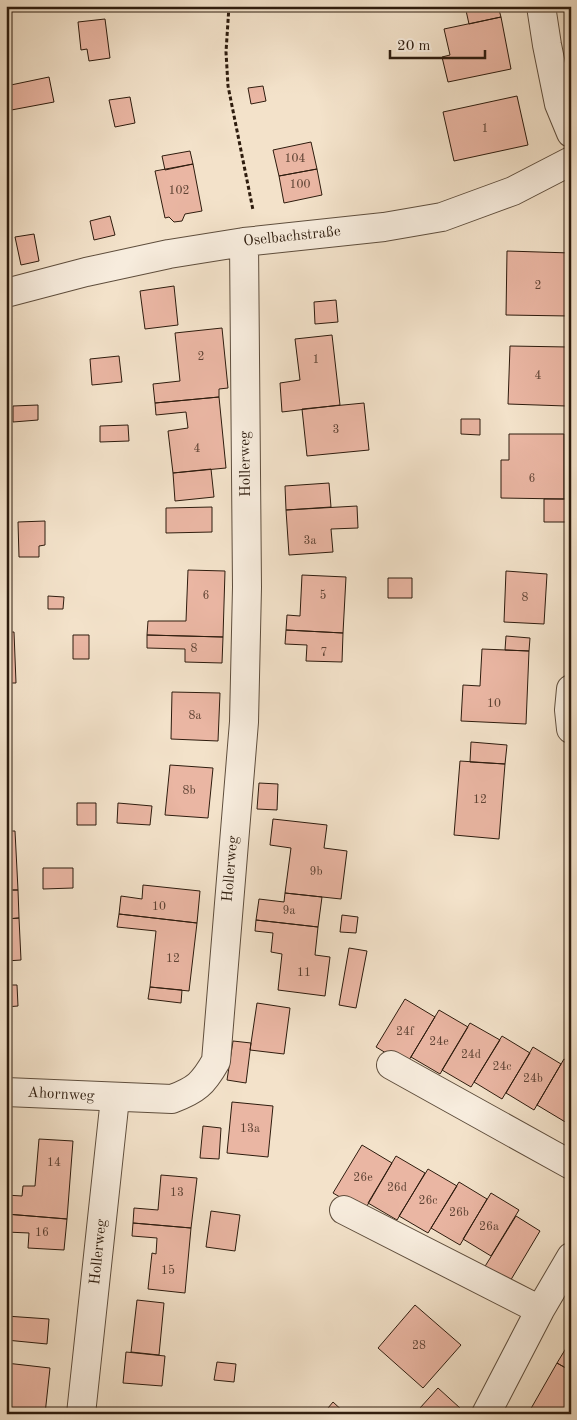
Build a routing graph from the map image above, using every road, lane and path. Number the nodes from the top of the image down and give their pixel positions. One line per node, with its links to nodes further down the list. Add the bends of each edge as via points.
1 (229, 6): 5 (path, via 228,86)
2 (541, 6): 3 (street, via 559,104)
3 (571, 133)
4 (571, 161): 5 (street, Oselbachstraße, via 513,191 442,217 384,228)
5 (251, 241): 6 (street, Oselbachstraße, via 169,254); 11 (street, Hollerweg, via 244,712 216,1061 206,1078 190,1092 172,1099)
6 (6, 293)
7 (571, 689): 8 (street)
8 (571, 729)
9 (391, 1065): 12 (street)
10 (6, 1092): 11 (street, Ahornweg)
11 (115, 1098): 16 (street, Hollerweg)
12 (571, 1165)
13 (344, 1210): 15 (street)
14 (571, 1257): 15 (street)
15 (540, 1310): 17 (street)
16 (81, 1414)
17 (486, 1414)

